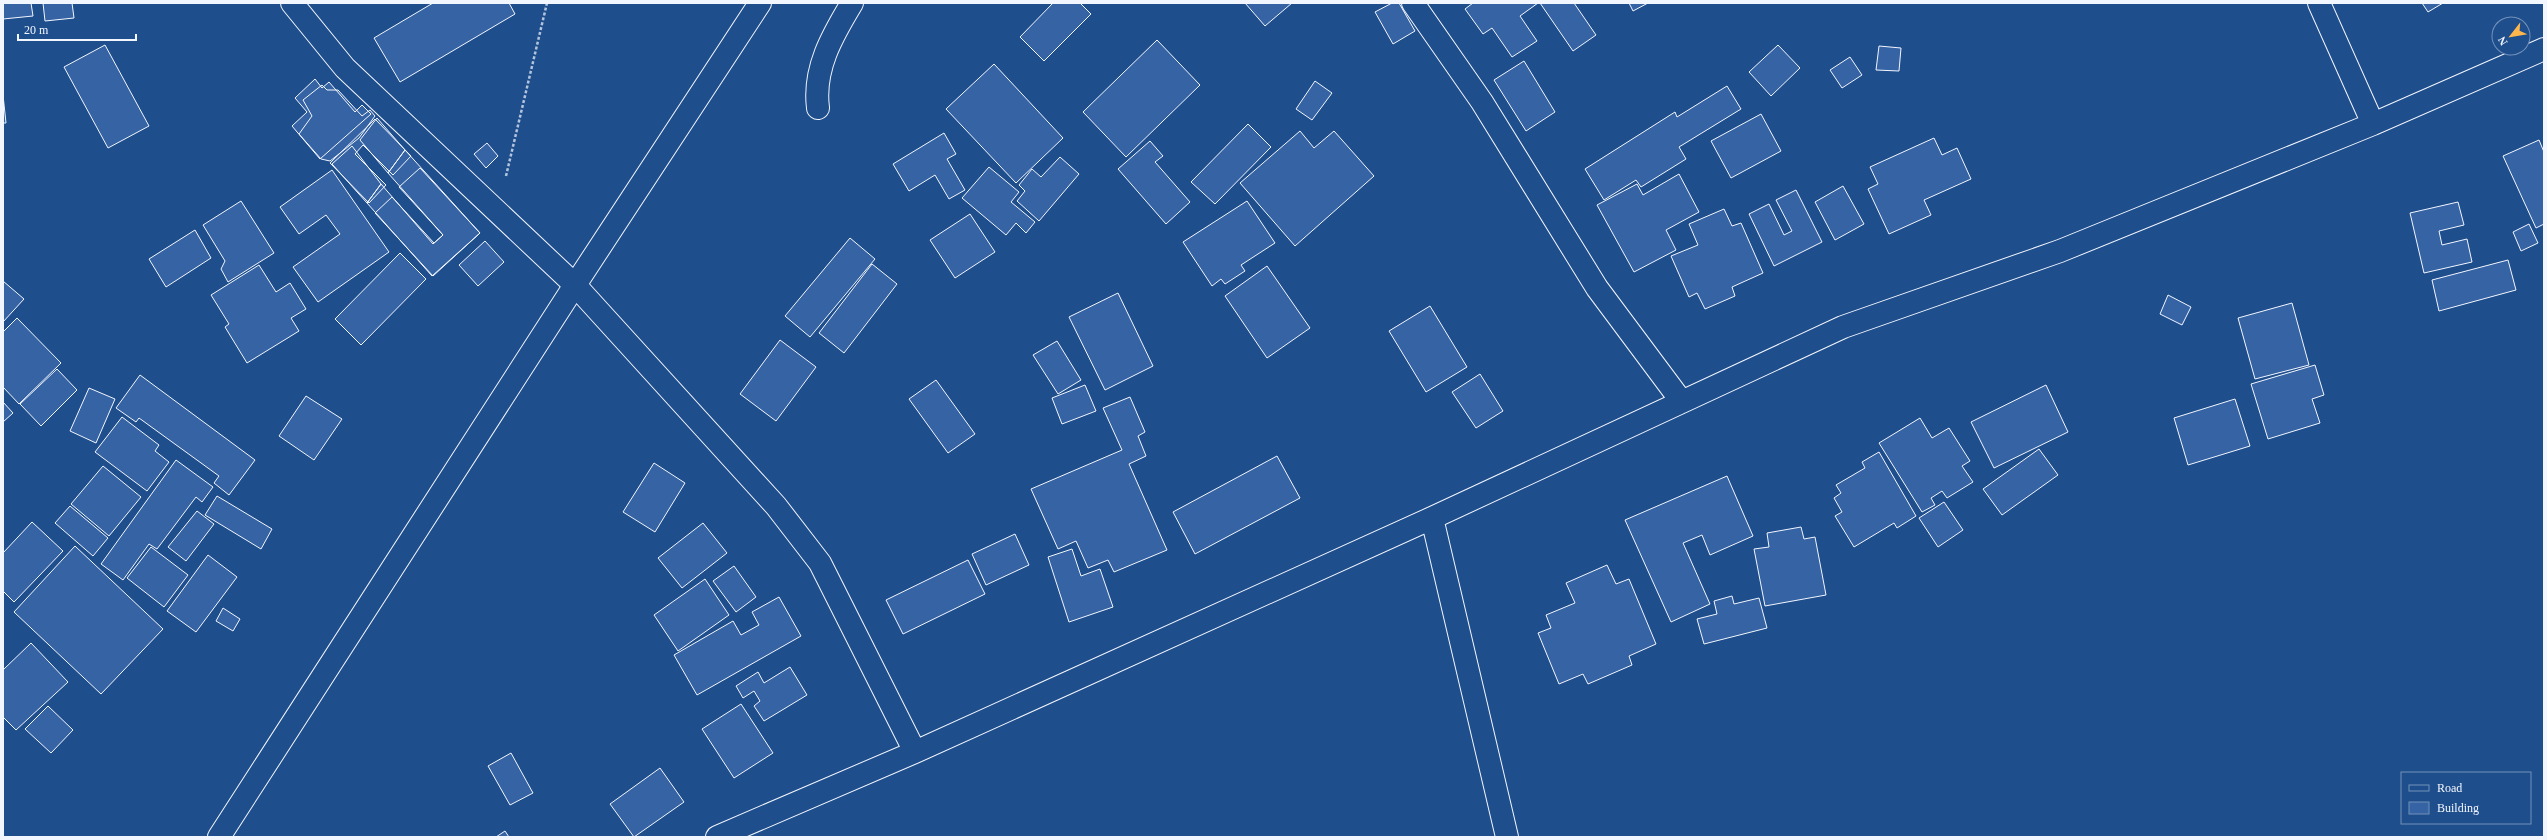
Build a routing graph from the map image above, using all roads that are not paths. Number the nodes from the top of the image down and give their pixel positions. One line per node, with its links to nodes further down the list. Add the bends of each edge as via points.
1 (292, 3): 9 (main road, via 345,68)
2 (760, 3): 9 (main road)
3 (852, 3): 7 (main road, via 825,54 816,89)
4 (1413, 3): 10 (main road, via 1482,102 1597,288)
5 (2319, 3): 8 (main road)
6 (2544, 49): 8 (main road)
7 (818, 108)
8 (2373, 124): 10 (main road, via 2060,251 1843,327)
9 (575, 285): 12 (main road, via 776,506 820,563); 13 (main road)
10 (1682, 402): 11 (main road)
11 (1432, 518): 12 (main road); 15 (main road)
12 (915, 752): 14 (main road)
13 (219, 837)
14 (717, 837)
15 (1507, 837)

